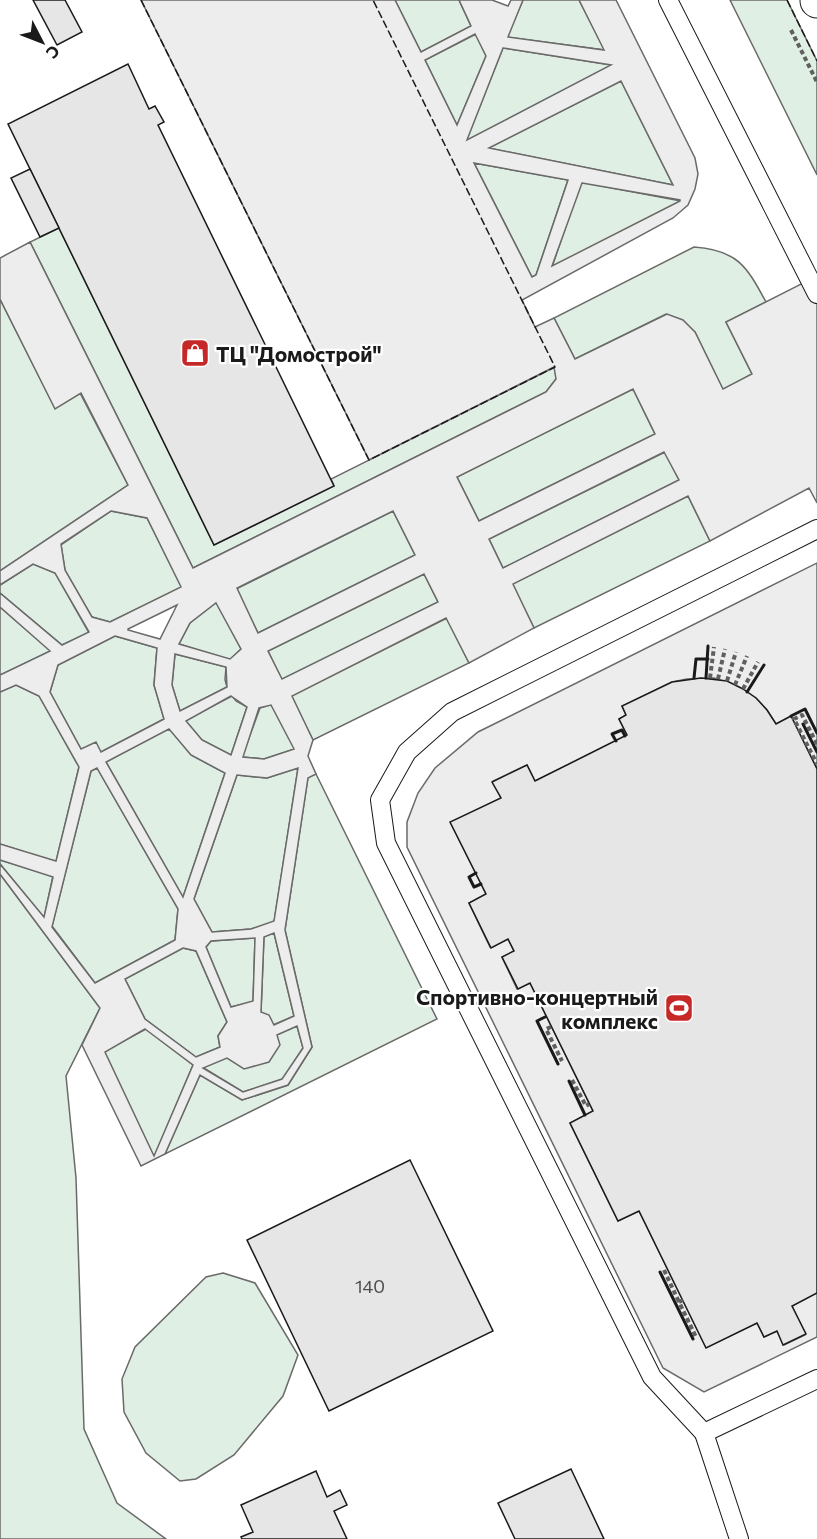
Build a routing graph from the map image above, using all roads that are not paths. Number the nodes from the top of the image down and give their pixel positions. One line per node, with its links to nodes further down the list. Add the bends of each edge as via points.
1 (668, 0): 2 (lane)
2 (817, 294)
3 (817, 529): 5 (lane, via 452,712 407,752 380,800 386,843 652,1377)
4 (817, 1378): 5 (lane)
5 (704, 1433): 6 (lane)
6 (739, 1539)

